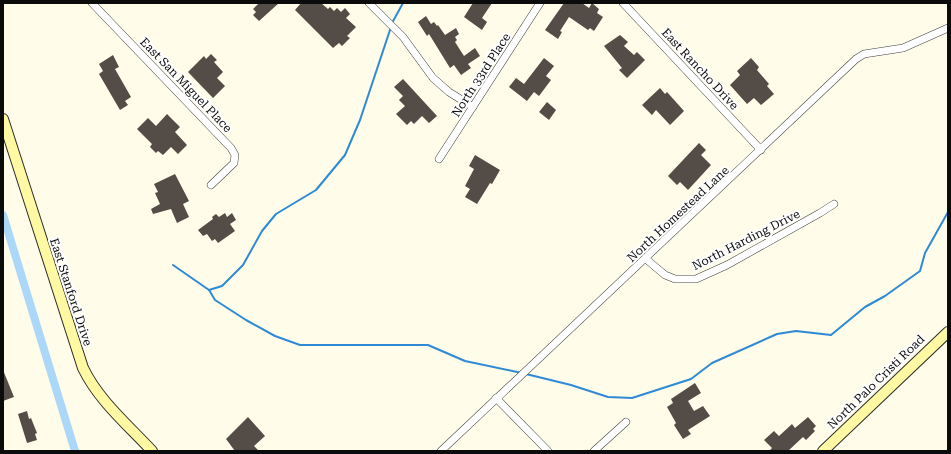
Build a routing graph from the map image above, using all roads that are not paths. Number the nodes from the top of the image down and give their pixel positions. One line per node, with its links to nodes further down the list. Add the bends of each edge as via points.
1 (92, 3): 10 (street, East San Miguel Place, via 231,148 234,163)
2 (369, 3): 6 (street, via 409,44 433,78)
3 (540, 3): 6 (street, North 33rd Place)
4 (623, 3): 8 (street, East Rancho Drive)
5 (948, 28): 8 (street, North Homestead Lane, via 903,48 864,54)
6 (473, 108): 9 (street, North 33rd Place)
7 (3, 119): 16 (street, East Stanford Drive, via 83,368 104,401)
8 (761, 150): 12 (street, North Homestead Lane)
9 (439, 159)
10 (212, 185)
11 (834, 204): 12 (street, North Harding Drive, via 741,257 696,279 675,279 665,275)
12 (646, 259): 14 (street, North Homestead Lane)
13 (948, 332): 20 (street, North Palo Cristi Road)
14 (496, 398): 17 (street, North Homestead Lane); 18 (street)
15 (626, 422): 19 (street)
16 (152, 451)
17 (441, 451)
18 (548, 451)
19 (594, 451)
20 (823, 451)

